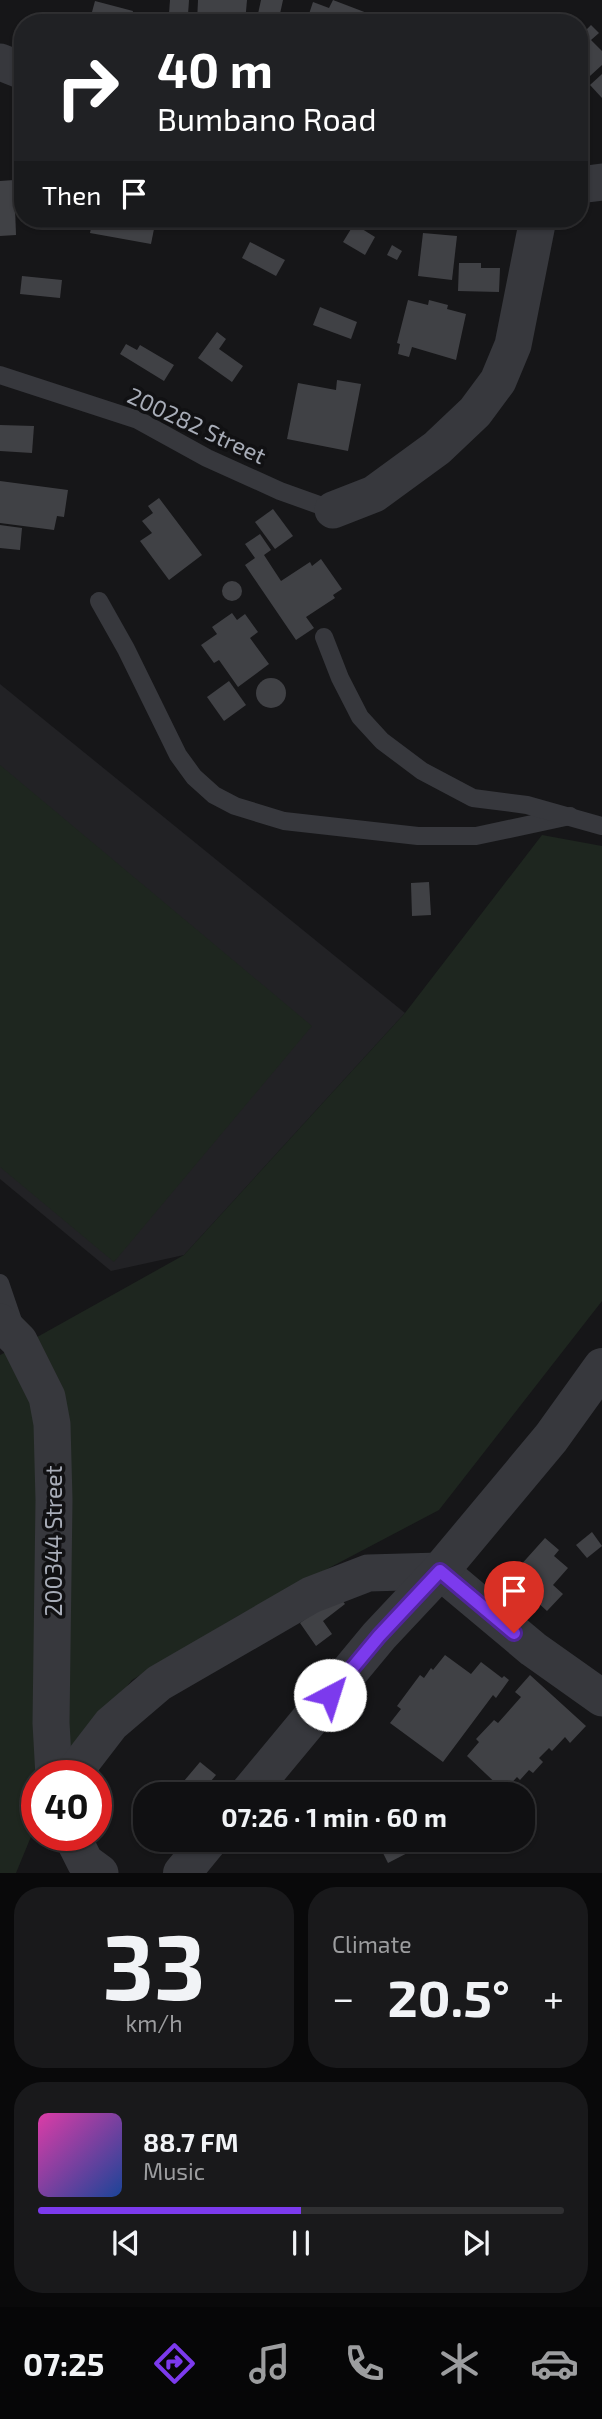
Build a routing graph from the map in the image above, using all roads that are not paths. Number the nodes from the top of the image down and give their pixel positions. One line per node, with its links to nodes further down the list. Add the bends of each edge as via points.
1 (536, 228): 3 (street, via 513,345 498,381 475,412 437,448 374,494)
2 (0, 374): 3 (lane, 200282 Street, via 138,420 206,458)
3 (333, 510)
4 (99, 601): 6 (lane, via 178,755 214,795 235,806 284,821 418,836 476,836)
5 (324, 637): 6 (lane, via 360,718 422,771 473,798)
6 (570, 816): 7 (lane)
7 (602, 826)
8 (0, 1283): 9 (lane)
9 (10, 1331): 13 (street, 200344 Street, via 47,1397 52,1424)
10 (602, 1367): 11 (street, via 551,1438)
11 (440, 1571): 12 (street); 14 (street, via 368,1573 311,1595 159,1683 111,1724); 15 (street, via 379,1636)
12 (602, 1698)
13 (53, 1760)
14 (83, 1760)
15 (258, 1782)
16 (199, 1852): 17 (street)
17 (182, 1873)

